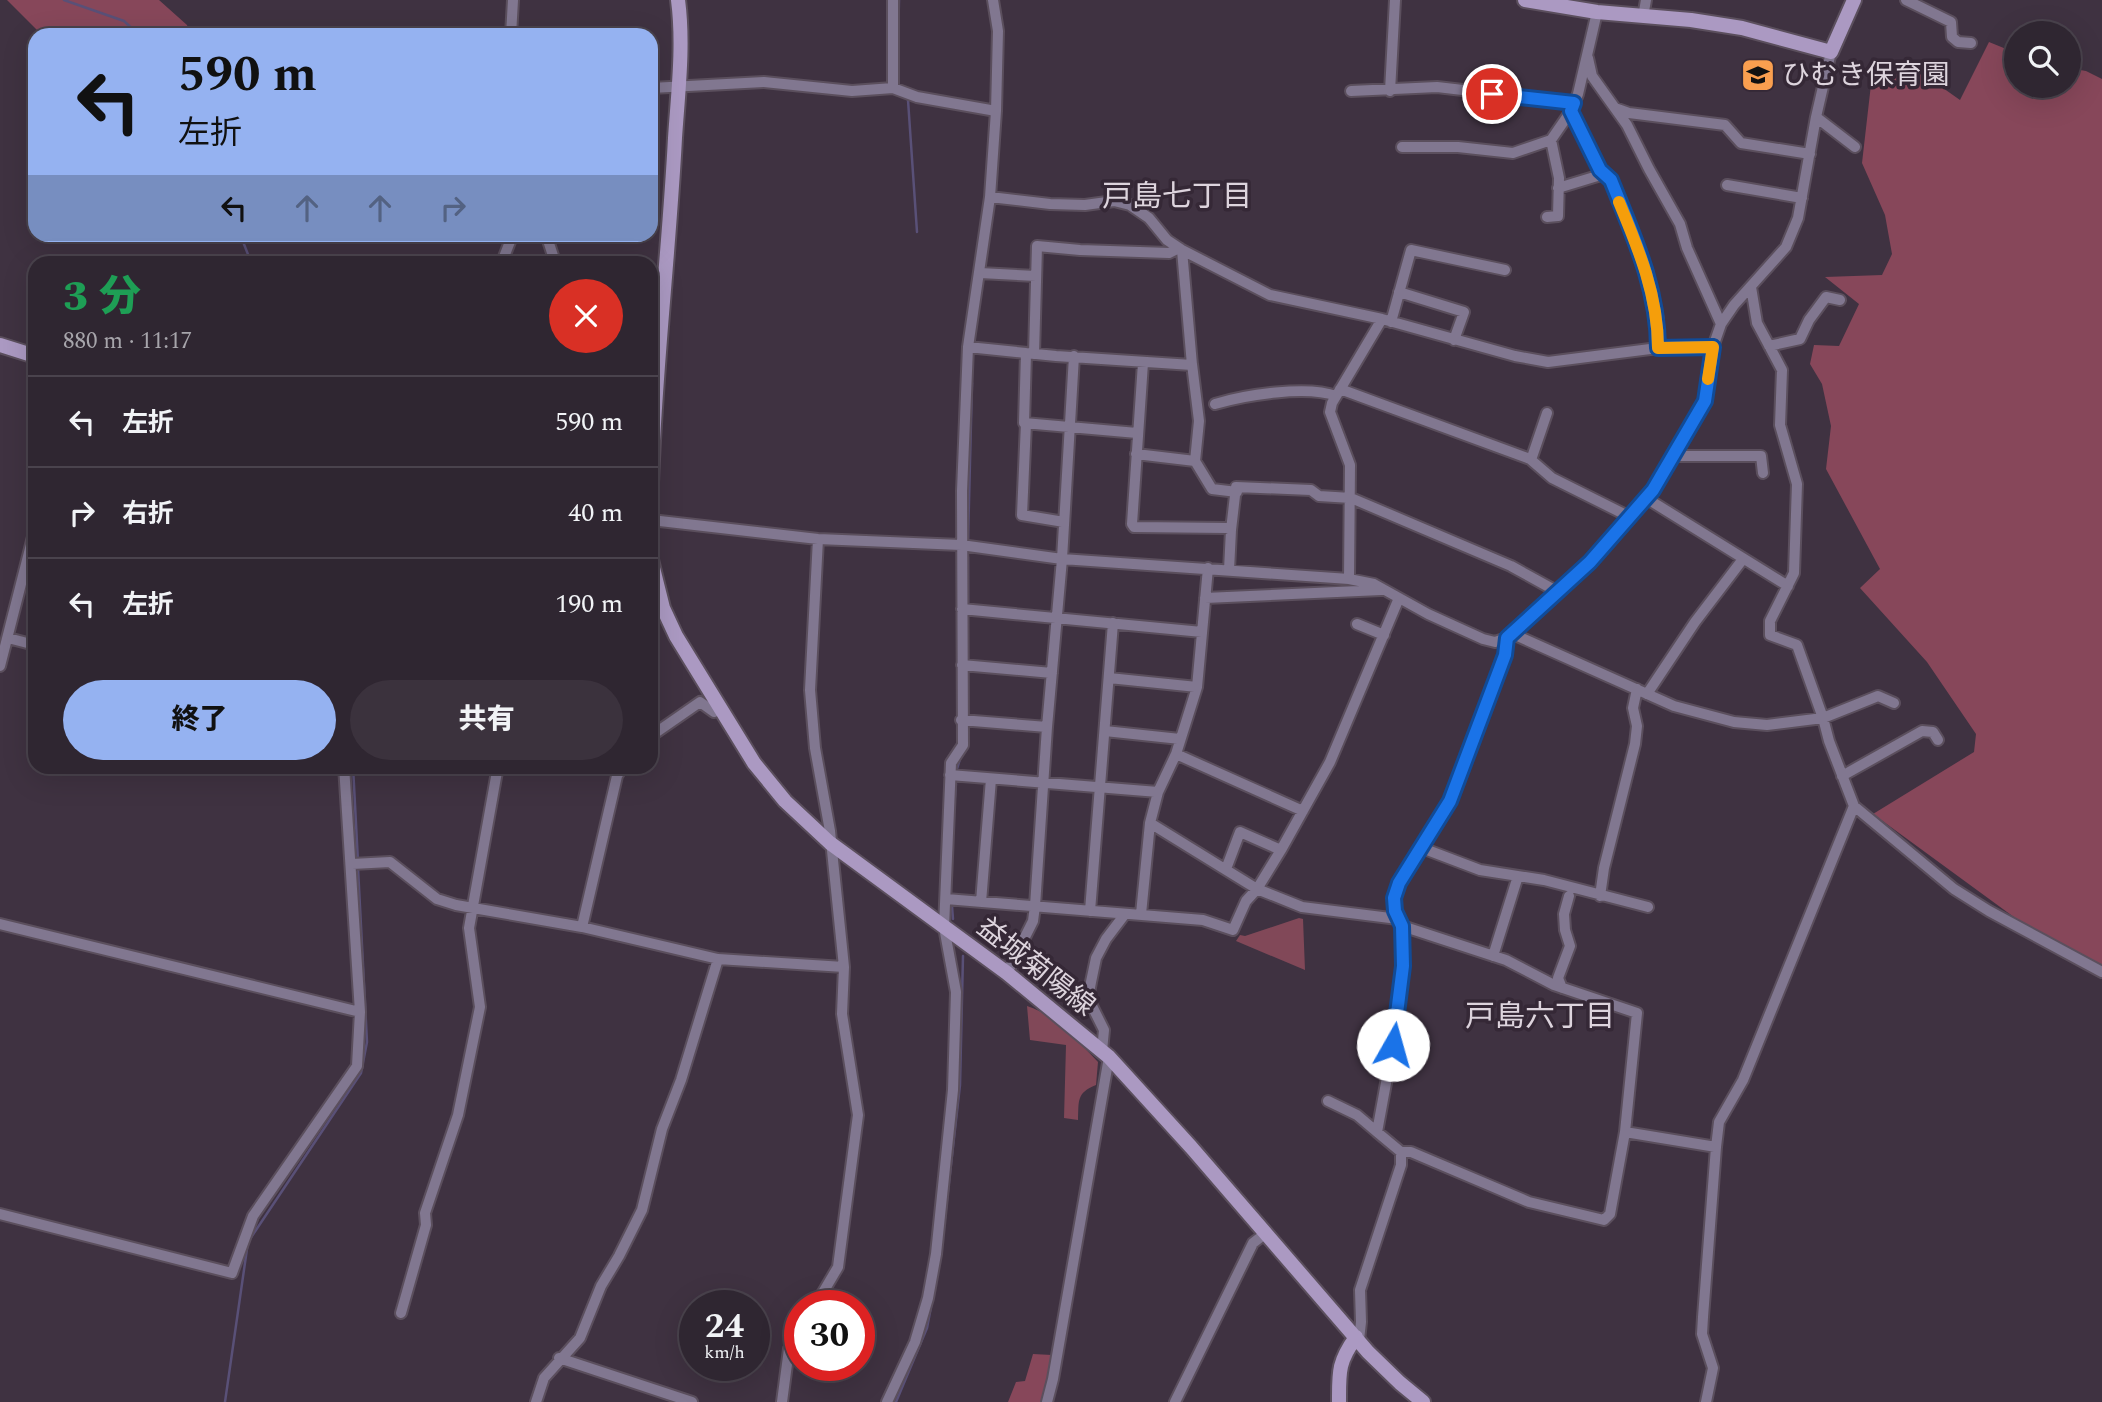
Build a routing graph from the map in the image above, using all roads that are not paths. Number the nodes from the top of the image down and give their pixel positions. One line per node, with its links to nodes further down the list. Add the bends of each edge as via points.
1 (513, 0): 12 (street)
2 (678, 0): 16 (main road)
3 (892, 0): 18 (street)
4 (993, 0): 23 (street, via 998,31)
5 (1395, 0): 20 (street)
6 (1525, 0): 10 (main road)
7 (1646, 0): 11 (street)
8 (1854, 0): 14 (main road)
9 (1906, 0): 13 (street, via 1951,22 1952,37)
10 (1597, 12): 11 (main road); 15 (street)
11 (1643, 17): 14 (main road, via 1742,28)
12 (511, 28)
13 (1971, 43)
14 (1831, 52): 24 (street)
15 (1588, 58): 21 (street); 22 (street, via 1592,76)
16 (678, 84): 17 (street); 18 (street, via 764,82 852,91); 53 (main road)
17 (658, 87)
18 (893, 88): 23 (street, via 917,97)
19 (1351, 91): 20 (street)
20 (1390, 91): 21 (street, via 1437,87)
21 (1572, 107): 25 (street); 29 (street)
22 (1615, 108): 28 (street, via 1725,125 1741,143); 43 (street, via 1680,224)
23 (996, 110): 32 (street)
24 (1816, 117): 27 (street); 28 (street)
25 (1551, 140): 26 (street, via 1513,153); 31 (street)
26 (1402, 147)
27 (1855, 147)
28 (1810, 154): 33 (street)
29 (1604, 174): 31 (street); 49 (street, via 1611,180 1650,282)
30 (1727, 185): 33 (street)
31 (1558, 188): 34 (street, via 1558,216)
32 (990, 197): 35 (street, via 1050,204 1114,201 1130,205); 37 (street)
33 (1802, 198): 39 (street, via 1786,247)
34 (1547, 217)
35 (1180, 249): 38 (street, via 1169,253 1037,246); 42 (street, via 1270,295); 55 (street)
36 (1505, 270): 40 (street, via 1411,250)
37 (980, 273): 38 (street); 47 (street)
38 (1035, 276): 51 (street)
39 (1751, 287): 43 (street); 46 (street, via 1757,323)
40 (1399, 292): 42 (street); 44 (street, via 1464,312)
41 (1840, 300): 46 (street, via 1826,297 1800,339)
42 (1386, 321): 44 (street); 56 (street)
43 (1721, 324): 48 (street)
44 (1454, 340): 49 (street, via 1548,362)
45 (0, 345): 50 (main road)
46 (1769, 346): 82 (street, via 1782,370 1780,425 1797,484 1794,573)
47 (968, 347): 51 (street); 75 (street)
48 (1713, 347): 49 (street); 63 (street, via 1705,401)
49 (1658, 348)
50 (28, 354)
51 (1030, 354): 52 (street); 59 (street, via 1022,422)
52 (1074, 356): 54 (street); 60 (street)
53 (658, 363)
54 (1143, 363): 55 (street); 61 (street)
55 (1192, 364): 65 (street, via 1199,421)
56 (1338, 393): 57 (street, via 1311,390); 64 (street); 68 (street, via 1330,412 1350,465)
57 (1215, 404)
58 (1547, 413): 64 (street)
59 (1026, 423): 60 (street); 72 (street, via 1022,514)
60 (1070, 428): 61 (street); 72 (street)
61 (1137, 433): 62 (street)
62 (1136, 454): 65 (street); 73 (street, via 1134,527)
63 (1673, 456): 66 (street, via 1761,456); 69 (street)
64 (1531, 460): 70 (street, via 1552,478)
65 (1195, 461): 67 (street, via 1212,489)
66 (1763, 473)
67 (1237, 492): 68 (street, via 1236,487 1311,490 1319,496); 73 (street)
68 (1351, 498): 81 (street); 85 (street, via 1511,566)
69 (1646, 498): 70 (street); 78 (street)
70 (1630, 517): 85 (street)
71 (658, 521): 74 (street)
72 (1064, 523): 77 (street)
73 (1231, 530): 80 (street)
74 (818, 539): 75 (street); 125 (street, via 810,690)
75 (961, 545): 77 (street); 88 (street)
76 (28, 557): 95 (street)
77 (1062, 559): 79 (street); 89 (street)
78 (1743, 559): 82 (street); 102 (street)
79 (1208, 568): 80 (street); 86 (street)
80 (1230, 570): 81 (street)
81 (1349, 579): 84 (street)
82 (1788, 586): 105 (street, via 1768,629 1774,638 1797,645)
83 (658, 588): 104 (main road, 益城菊陽線, via 676,636)
84 (1384, 590): 86 (street); 87 (street)
85 (1558, 592): 94 (street)
86 (1205, 598): 92 (street)
87 (1399, 598): 93 (street); 94 (street, via 1483,639 1494,642)
88 (962, 609): 89 (street); 97 (street)
89 (1056, 618): 90 (street); 99 (street)
90 (1113, 623): 92 (street); 100 (street)
91 (1357, 624): 93 (street)
92 (1202, 632): 101 (street)
93 (1384, 635): 123 (street, via 1330,762)
94 (1510, 636): 102 (street); 126 (street, via 1450,801)
95 (8, 638): 96 (street); 98 (street)
96 (28, 643)
97 (962, 664): 99 (street); 106 (street)
98 (0, 666)
99 (1052, 673): 107 (street)
100 (1109, 678): 101 (street); 109 (street)
101 (1196, 687): 110 (street)
102 (1642, 692): 105 (street, via 1702,715 1748,724); 133 (street, via 1633,708 1635,744)
103 (1894, 703): 105 (street, via 1875,696)
104 (720, 709): 108 (street, via 714,712 700,702); 125 (main road, 益城菊陽線, via 767,780)
105 (1823, 718): 117 (street)
106 (961, 720): 107 (street); 116 (street, via 963,745 951,763)
107 (1047, 727): 119 (street)
108 (658, 731)
109 (1105, 731): 110 (street); 120 (street)
110 (1180, 739): 112 (street)
111 (1938, 740): 117 (street, via 1933,732 1923,731)
112 (1176, 754): 121 (street); 123 (street)
113 (345, 774): 128 (street)
114 (497, 774): 138 (street)
115 (618, 774): 144 (street)
116 (950, 775): 118 (street); 134 (street)
117 (1842, 776): 122 (street)
118 (991, 779): 119 (street); 135 (street)
119 (1044, 784): 120 (street); 136 (street)
120 (1100, 788): 121 (street); 139 (street)
121 (1158, 792): 124 (street)
122 (1854, 806): 149 (street, via 1954,889); 157 (street, via 1743,1080 1719,1122)
123 (1303, 811): 127 (street)
124 (1150, 823): 129 (street); 141 (street)
125 (830, 843): 145 (main road, 益城菊陽線); 148 (street)
126 (1422, 848): 130 (street, via 1480,870); 142 (street, via 1394,898)
127 (1281, 850): 129 (street, via 1240,832); 131 (street)
128 (357, 864): 138 (street, via 390,862 437,899); 152 (street)
129 (1226, 869): 131 (street)
130 (1518, 876): 133 (street); 146 (street)
131 (1257, 889): 141 (street, via 1233,930 1203,920); 142 (street, via 1301,907)
132 (1569, 896): 151 (street, via 1564,914 1570,946 1558,978)
133 (1600, 896): 137 (street)
134 (946, 898): 135 (street); 145 (street)
135 (981, 902): 136 (street)
136 (1035, 906): 139 (street); 150 (street, via 1033,921)
137 (1648, 907)
138 (474, 909): 144 (street); 162 (street, via 469,928 480,1007 458,1115 425,1213 426,1225)
139 (1090, 911): 140 (street)
140 (1125, 914): 141 (street); 153 (street, via 1096,958 1088,998 1104,1030)
141 (1140, 914)
142 (1400, 923): 146 (street); 155 (street, via 1403,966)
143 (0, 924): 152 (street)
144 (582, 927): 147 (street)
145 (944, 927): 150 (main road, 益城菊陽線); 169 (street, via 956,992 953,1090 936,1254 915,1342)
146 (1493, 956): 151 (street)
147 (718, 959): 148 (street); 164 (street, via 662,1129 642,1210 601,1286 580,1338)
148 (844, 967): 161 (street, via 842,1014 858,1115 838,1267)
149 (2102, 972)
150 (1007, 973): 153 (main road, 益城菊陽線)
151 (1562, 988): 156 (street, via 1601,996 1637,1013)
152 (360, 1012): 159 (street, via 358,1066 253,1216 232,1273)
153 (1105, 1054): 160 (main road, 益城菊陽線); 170 (street)
154 (1328, 1101): 155 (street, via 1357,1115)
155 (1377, 1132): 158 (street)
156 (1625, 1132): 157 (street); 158 (street, via 1610,1214 1604,1220 1529,1202 1411,1152)
157 (1716, 1147): 174 (street, via 1702,1334 1713,1368)
158 (1401, 1152): 163 (street, via 1401,1165 1360,1290)
159 (0, 1214)
160 (1266, 1233): 163 (main road, 益城菊陽線); 171 (street, via 1253,1243)
161 (824, 1290)
162 (401, 1313)
163 (1358, 1339): 172 (main road, via 1341,1359); 173 (main road, 益城菊陽線)
164 (559, 1358): 166 (street, via 544,1378); 167 (street)
165 (785, 1381): 168 (street)
166 (536, 1402)
167 (692, 1402)
168 (782, 1402)
169 (887, 1402)
170 (1047, 1402)
171 (1175, 1402)
172 (1339, 1402)
173 (1423, 1402)
174 (1706, 1402)

